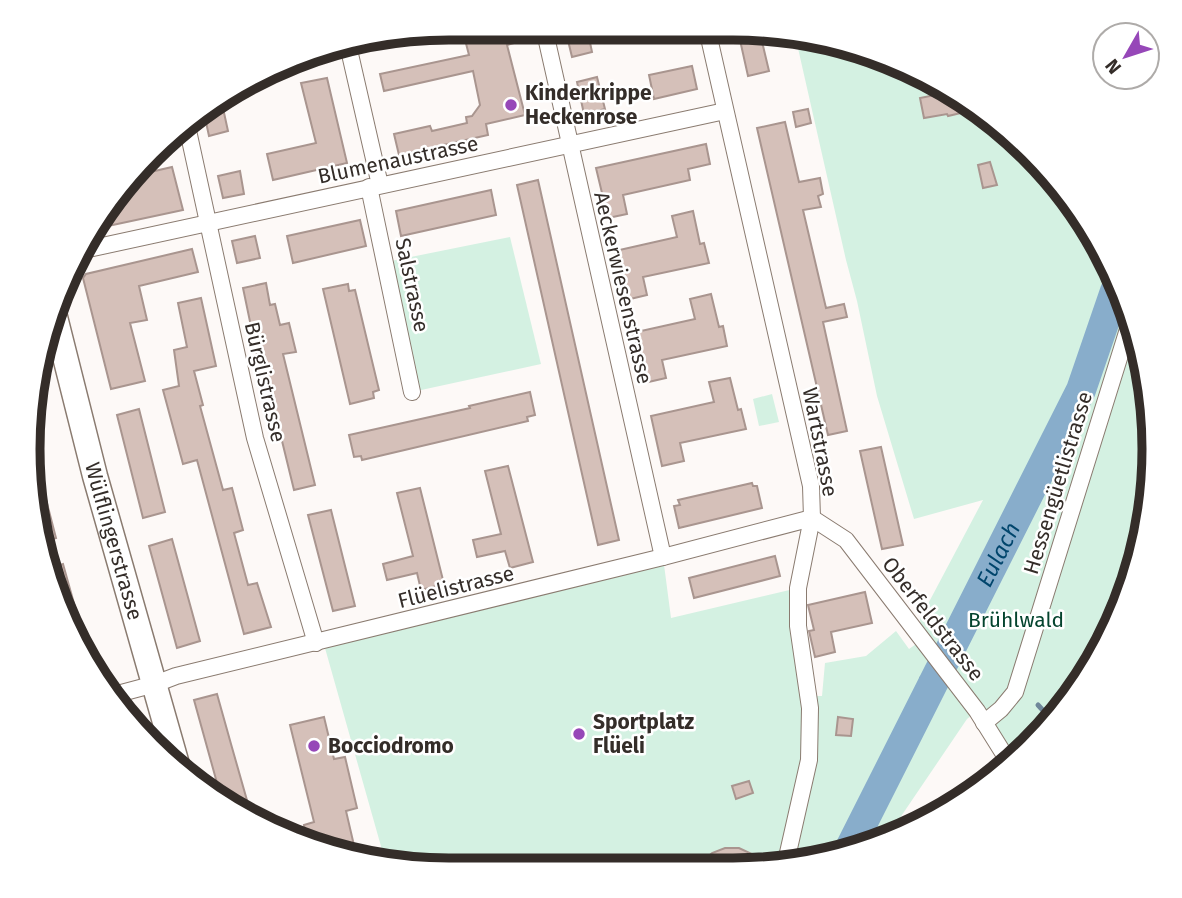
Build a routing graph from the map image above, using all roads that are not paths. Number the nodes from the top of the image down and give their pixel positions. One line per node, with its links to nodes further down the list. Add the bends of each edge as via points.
1 (547, 40): 6 (street, Aeckerwiesenstrasse)
2 (709, 40): 4 (street, Wartstrasse)
3 (349, 53): 7 (street, Salstrasse)
4 (725, 111): 6 (street, Blumenaustrasse); 13 (street, Wartstrasse, via 811,486)
5 (189, 134): 8 (street, Bürglistrasse)
6 (570, 146): 7 (street, Blumenaustrasse); 14 (street, Aeckerwiesenstrasse)
7 (374, 186): 8 (street, Blumenaustrasse); 12 (street, Salstrasse)
8 (209, 222): 9 (street, Blumenaustrasse); 15 (street, Bürglistrasse, via 256,438)
9 (93, 248)
10 (58, 330): 16 (main road, Wülflingerstrasse)
11 (1126, 336): 18 (street, Hessengüetlistrasse, via 1014,692)
12 (412, 392)
13 (812, 518): 14 (street, Flüelistrasse); 18 (street, Oberfeldstrasse, via 846,540); 21 (street, Wartstrasse, via 798,588 810,708 809,760)
14 (663, 557): 15 (street, Flüelistrasse)
15 (316, 643): 16 (street, Flüelistrasse)
16 (155, 684): 17 (street, Flüelistrasse); 19 (main road, Wülflingerstrasse)
17 (121, 693)
18 (984, 723): 20 (street, Oberfeldstrasse)
19 (173, 751)
20 (1004, 755)
21 (788, 854)

